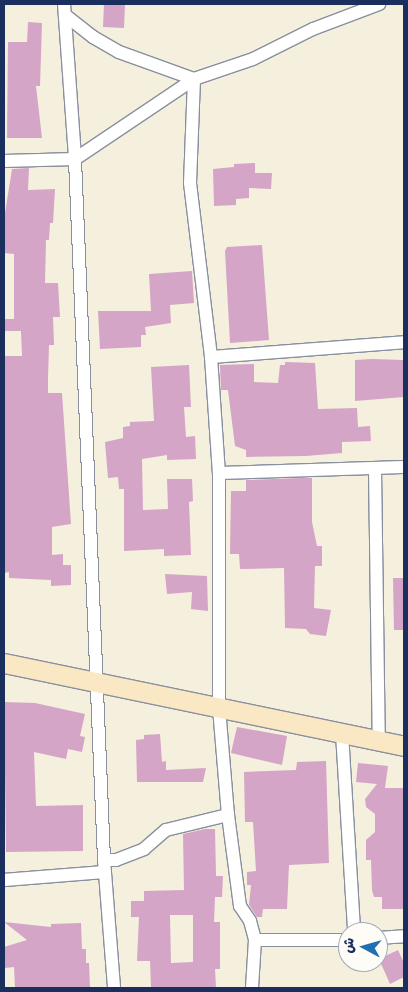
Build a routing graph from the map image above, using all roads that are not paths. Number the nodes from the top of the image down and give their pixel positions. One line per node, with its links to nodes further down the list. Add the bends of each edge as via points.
1 (379, 4): 3 (street, via 313,29 253,60)
2 (64, 9): 3 (street, via 93,37 119,52); 4 (street)
3 (194, 79): 4 (street); 7 (street, via 190,184)
4 (75, 159): 5 (street); 12 (street)
5 (4, 161)
6 (404, 342): 7 (street)
7 (212, 357): 10 (street)
8 (404, 467): 9 (street)
9 (375, 469): 10 (street); 15 (street)
10 (219, 473): 13 (street)
11 (4, 663): 12 (street)
12 (96, 682): 13 (street); 18 (street)
13 (218, 708): 14 (street); 17 (street)
14 (342, 733): 15 (street); 20 (street)
15 (379, 741): 16 (street)
16 (404, 746)
17 (228, 815): 18 (street, via 166,830 144,849); 23 (street, via 240,906 250,920)
18 (104, 866): 19 (street); 25 (street)
19 (4, 880)
20 (353, 922)
21 (404, 936): 22 (street)
22 (388, 937)
23 (255, 940): 24 (street); 26 (street)
24 (338, 940)
25 (114, 988)
26 (252, 988)

